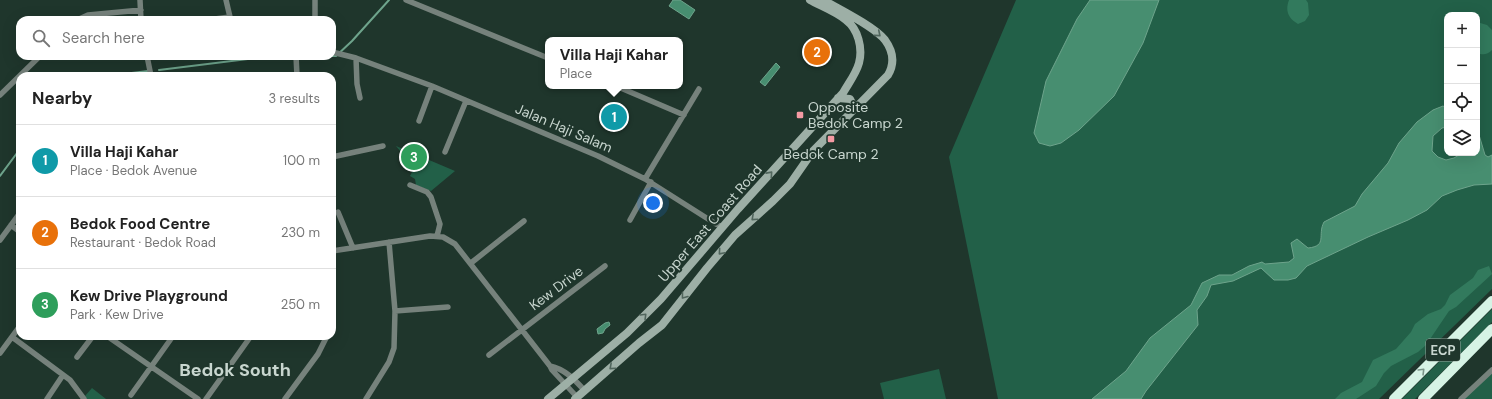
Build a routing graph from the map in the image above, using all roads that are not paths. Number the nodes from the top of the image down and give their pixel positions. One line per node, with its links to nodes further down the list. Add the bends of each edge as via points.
1 (140, 0): 7 (street)
2 (226, 0): 10 (street)
3 (315, 0): 11 (street)
4 (406, 0): 13 (street)
5 (810, 0): 27 (main road, Upper East Coast Road, via 846,19 859,42 860,62)
6 (823, 0): 29 (main road, Upper East Coast Road, one-way to 29, via 872,28 885,40 892,52 892,69)
7 (140, 10): 8 (street); 9 (street)
8 (86, 16)
9 (141, 16)
10 (230, 16)
11 (315, 16)
12 (336, 53): 14 (street, Jalan Haji Salam)
13 (545, 57)
14 (356, 58): 22 (street, Jalan Haji Salam); 26 (street)
15 (36, 60): 18 (street)
16 (148, 60): 19 (street)
17 (296, 60): 20 (street)
18 (23, 72)
19 (150, 72)
20 (297, 72)
21 (16, 79): 25 (street)
22 (432, 86): 28 (street, Jalan Haji Salam); 31 (street)
23 (623, 89): 30 (street)
24 (699, 89): 30 (street)
25 (0, 94)
26 (360, 98)
27 (838, 98): 29 (main road, via 850,99); 43 (main road, Upper East Coast Road, one-way to 27)
28 (466, 102): 33 (street); 35 (street, Jalan Haji Salam, via 559,138)
29 (855, 109): 75 (main road, Upper East Coast Road, one-way to 75, via 813,151 790,184 735,235 662,325)
30 (684, 115): 35 (street)
31 (419, 121)
32 (383, 146): 34 (street)
33 (445, 152)
34 (336, 155)
35 (645, 179): 36 (street, Jalan Haji Salam)
36 (651, 182): 40 (street); 43 (street, Jalan Haji Salam)
37 (410, 186): 45 (street, via 427,192 431,197 440,224)
38 (338, 212): 48 (street)
39 (16, 218): 42 (street)
40 (630, 220)
41 (524, 221): 50 (street)
42 (11, 225): 44 (street); 46 (street)
43 (724, 227): 73 (main road, Upper East Coast Road, one-way to 43, via 627,333 661,299)
44 (16, 229)
45 (437, 236): 47 (street); 50 (street, Kew Drive, via 452,241)
46 (0, 240)
47 (389, 242): 48 (street); 54 (street)
48 (353, 248): 49 (street)
49 (336, 250)
50 (471, 263): 55 (street, Kew Drive)
51 (605, 266): 55 (street, Kew Drive)
52 (1492, 301): 85 (highway, ECP, one-way to 52)
53 (448, 307): 54 (street)
54 (395, 311): 83 (street, via 392,355 382,376)
55 (522, 329): 67 (street, Kew Drive); 69 (street, Kew Drive)
56 (1492, 329): 86 (highway, ECP)
57 (16, 332): 58 (street)
58 (12, 337): 60 (street); 66 (street)
59 (16, 340): 72 (street)
60 (16, 340)
61 (90, 340): 68 (street)
62 (112, 340): 70 (street)
63 (170, 340): 70 (street)
64 (248, 340): 81 (street)
65 (325, 340): 82 (street, via 318,354)
66 (0, 353)
67 (489, 354)
68 (77, 357)
69 (550, 366): 73 (street, Kew Drive, via 557,367); 74 (street, Kew Drive)
70 (151, 367): 76 (street); 80 (street)
71 (1492, 370): 87 (street)
72 (63, 375): 78 (street); 79 (street, via 73,383)
73 (573, 378): 74 (main road, Upper East Coast Road); 75 (street, Kew Drive)
74 (565, 384): 77 (street, Kew Drive); 84 (main road, Upper East Coast Road)
75 (585, 391): 77 (main road, Upper East Coast Road)
76 (131, 395)
77 (576, 398)
78 (47, 399)
79 (84, 399)
80 (198, 399)
81 (206, 399)
82 (285, 399)
83 (366, 399)
84 (548, 399)
85 (1394, 399)
86 (1423, 399)
87 (1461, 399)

